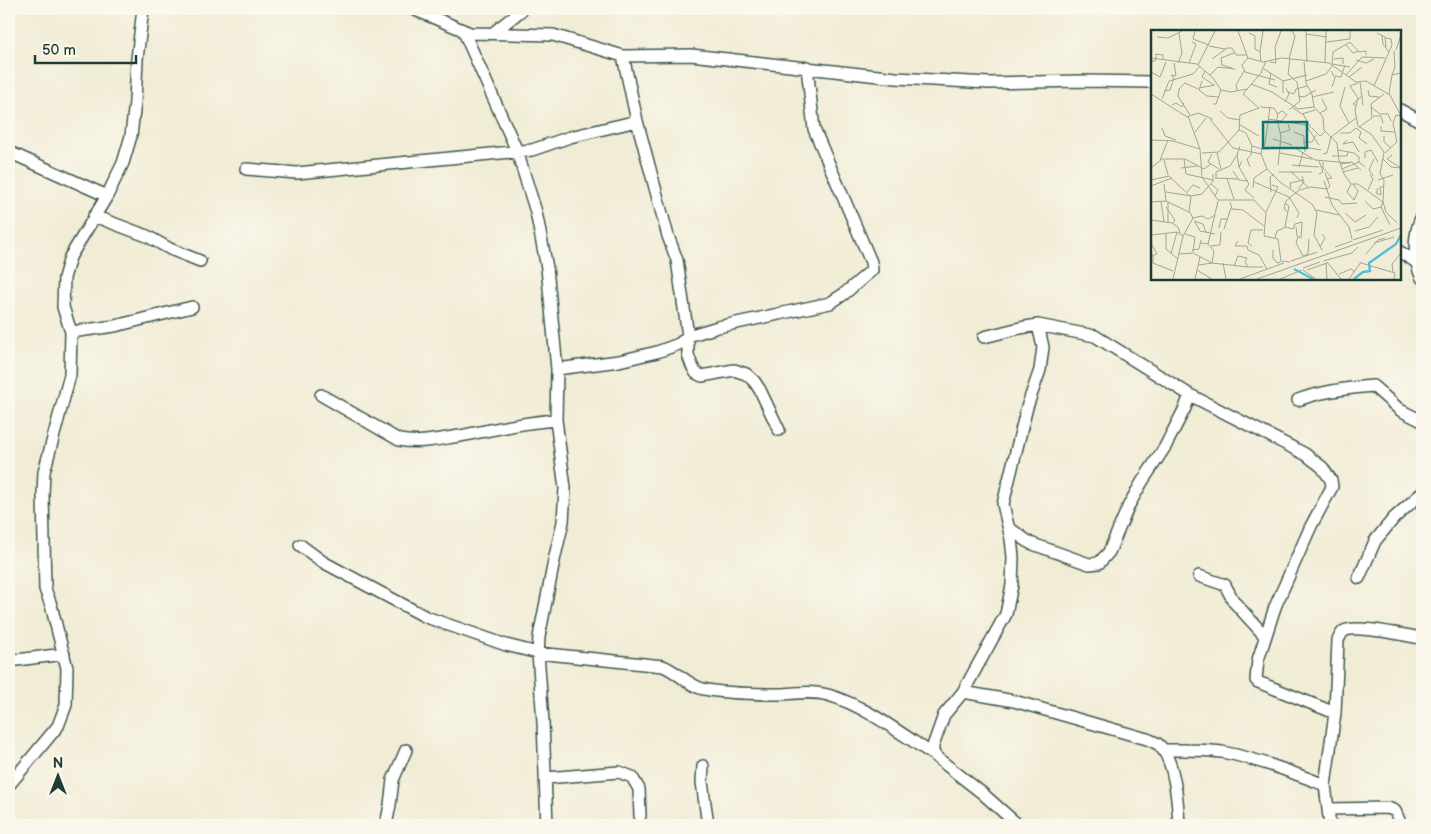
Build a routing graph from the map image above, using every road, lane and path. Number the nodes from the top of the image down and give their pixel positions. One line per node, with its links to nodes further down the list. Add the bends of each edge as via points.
1 (144, 9): 15 (street, via 131,136 123,163)
2 (414, 9): 4 (street)
3 (523, 9): 5 (street)
4 (463, 30): 5 (street, via 478,34); 12 (street)
5 (494, 32): 6 (street, via 553,35)
6 (624, 56): 7 (street, via 691,55); 10 (street)
7 (807, 67): 8 (street, via 896,78 989,83); 25 (street, via 814,129 873,270 830,302)
8 (1151, 82)
9 (1401, 111): 11 (street)
10 (637, 121): 12 (street, via 532,150); 25 (street, via 676,260)
11 (1422, 122)
12 (517, 151): 14 (street, via 297,173); 27 (street, via 536,212 547,268)
13 (9, 152): 15 (street)
14 (246, 169)
15 (107, 196): 16 (street)
16 (94, 216): 19 (street); 24 (street, via 70,257 64,278 63,308)
17 (1422, 216): 20 (street, via 1415,250)
18 (1401, 253): 20 (street)
19 (200, 261)
20 (1418, 263): 21 (street)
21 (1422, 278)
22 (192, 307): 24 (street, via 115,326)
23 (1038, 326): 26 (street); 29 (street, via 1100,338); 35 (street, via 1043,347 1040,370 1027,407 1003,504)
24 (71, 332): 42 (street, via 70,376 44,472 42,494 44,589)
25 (688, 336): 27 (street, via 679,344 657,352); 33 (street, via 689,361 696,373 702,376 734,370 746,374 760,390)
26 (984, 337)
27 (557, 369): 31 (street)
28 (321, 395): 31 (street, via 399,440 409,442 426,442 528,422)
29 (1190, 395): 35 (street, via 1134,498 1109,552 1099,563 1090,564 1030,543); 39 (street, via 1305,454 1322,466 1332,480 1332,490 1311,526)
30 (1298, 400): 32 (street, via 1347,388 1373,386 1400,410)
31 (556, 420): 41 (street, via 565,506 540,625)
32 (1422, 422)
33 (779, 430)
34 (1422, 493): 38 (street, via 1394,518 1375,541)
35 (1009, 528): 44 (street, via 1013,557 1006,614)
36 (300, 545): 41 (street, via 323,562 426,617)
37 (1198, 576): 39 (street, via 1225,585 1234,602)
38 (1359, 578)
39 (1265, 636): 45 (street, via 1258,660 1257,681)
40 (1422, 638): 45 (street, via 1358,628 1345,630 1338,640)
41 (538, 653): 48 (street, via 664,666 704,689 829,696 863,710); 50 (street)
42 (64, 654): 43 (street); 51 (street, via 66,705 58,726)
43 (9, 661)
44 (963, 692): 47 (street, via 1047,710 1147,739); 48 (street, via 942,721 933,746)
45 (1335, 713): 52 (street)
46 (406, 750): 55 (street, via 393,780)
47 (1164, 750): 52 (street, via 1222,752 1278,766); 59 (street, via 1174,780)
48 (934, 754): 58 (street)
49 (703, 766): 57 (street)
50 (546, 778): 54 (street, via 626,774 639,788); 56 (street)
51 (9, 784)
52 (1325, 785): 53 (street)
53 (1328, 809): 60 (street); 61 (street, via 1388,808 1395,811)
54 (640, 816)
55 (386, 825)
56 (547, 825)
57 (708, 825)
58 (1018, 825)
59 (1179, 825)
60 (1330, 825)
61 (1401, 825)

